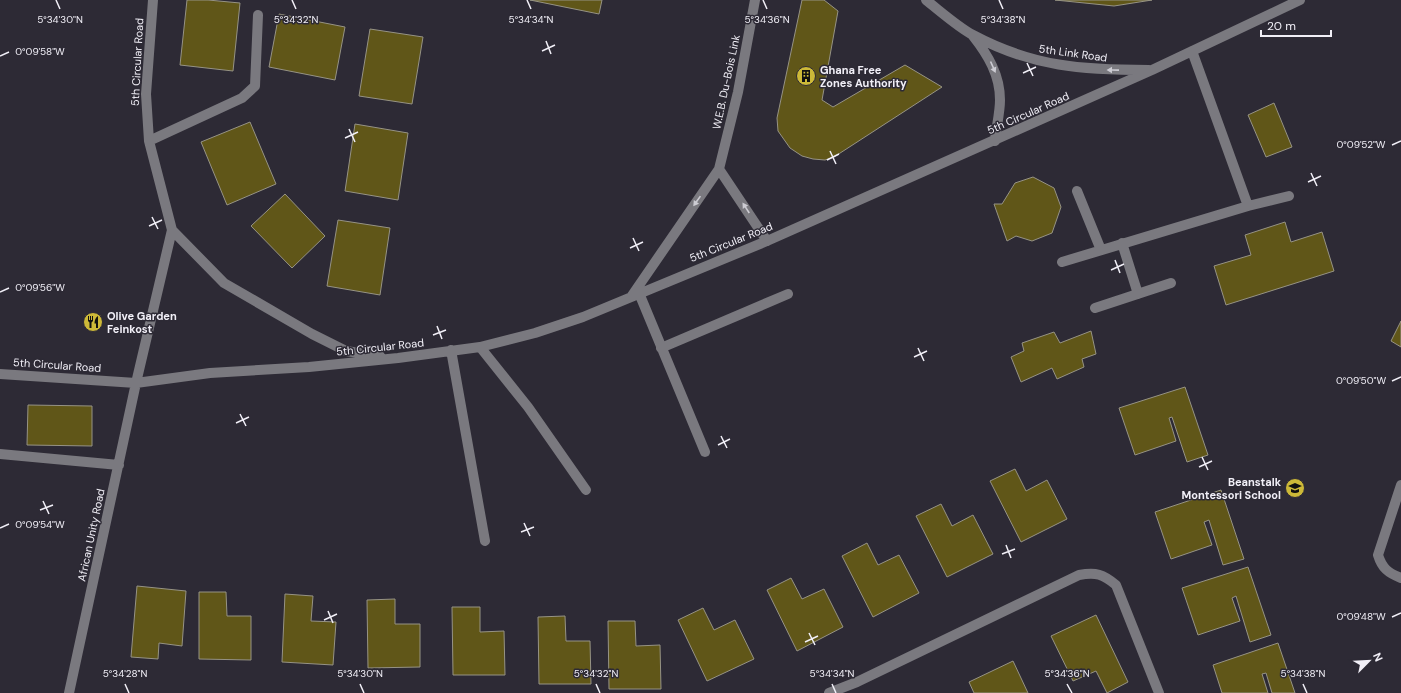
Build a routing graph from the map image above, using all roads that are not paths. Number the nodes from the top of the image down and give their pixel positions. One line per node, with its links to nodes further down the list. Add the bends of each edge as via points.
1 (152, 0): 9 (street, 5th Circular Road, via 146,94)
2 (755, 0): 11 (street, W.E.B. Du-Bois Link, via 738,92)
3 (926, 0): 6 (street, 5th Link Road)
4 (1300, 0): 7 (street, 5th Circular Road)
5 (258, 15): 9 (street, via 255,86 242,98)
6 (972, 34): 8 (street, 5th Link Road, one-way to 6, via 1105,70 1049,63 1005,50); 10 (street, 5th Link Road, one-way to 10, via 984,50 997,76 1000,102)
7 (1192, 51): 8 (street, 5th Circular Road); 14 (street)
8 (1152, 70): 10 (street, 5th Circular Road)
9 (149, 141): 15 (street, 5th Circular Road)
10 (995, 141): 16 (street, 5th Circular Road)
11 (720, 169): 16 (street, one-way to 11); 23 (street, W.E.B. Du-Bois Link, one-way to 23)
12 (1077, 191): 18 (street)
13 (1289, 196): 14 (street)
14 (1248, 206): 17 (street)
15 (172, 230): 28 (street, via 224,283 312,334 346,351); 30 (street, 5th Circular Road)
16 (767, 241): 23 (street, 5th Circular Road)
17 (1122, 243): 18 (street); 22 (street)
18 (1101, 250): 19 (street)
19 (1062, 262)
20 (1171, 284): 22 (street)
21 (788, 294): 26 (street)
22 (1138, 294): 24 (street)
23 (635, 295): 25 (street, 5th Circular Road, via 576,319); 26 (street)
24 (1095, 308)
25 (480, 347): 27 (street, 5th Circular Road); 35 (street, via 528,407)
26 (661, 348): 31 (street)
27 (451, 350): 28 (street, 5th Circular Road); 36 (street)
28 (398, 358): 30 (street, 5th Circular Road)
29 (0, 374): 30 (street, 5th Circular Road)
30 (136, 383): 33 (street, African Unity Road)
31 (705, 452)
32 (0, 454): 33 (street)
33 (119, 465): 38 (street, African Unity Road)
34 (1401, 485): 37 (street, via 1378,555 1384,569)
35 (586, 490)
36 (485, 541)
37 (1401, 578)
38 (69, 693)
39 (829, 693): 40 (street, via 857,682 1079,575 1089,573 1100,574 1116,585)
40 (1159, 693)

